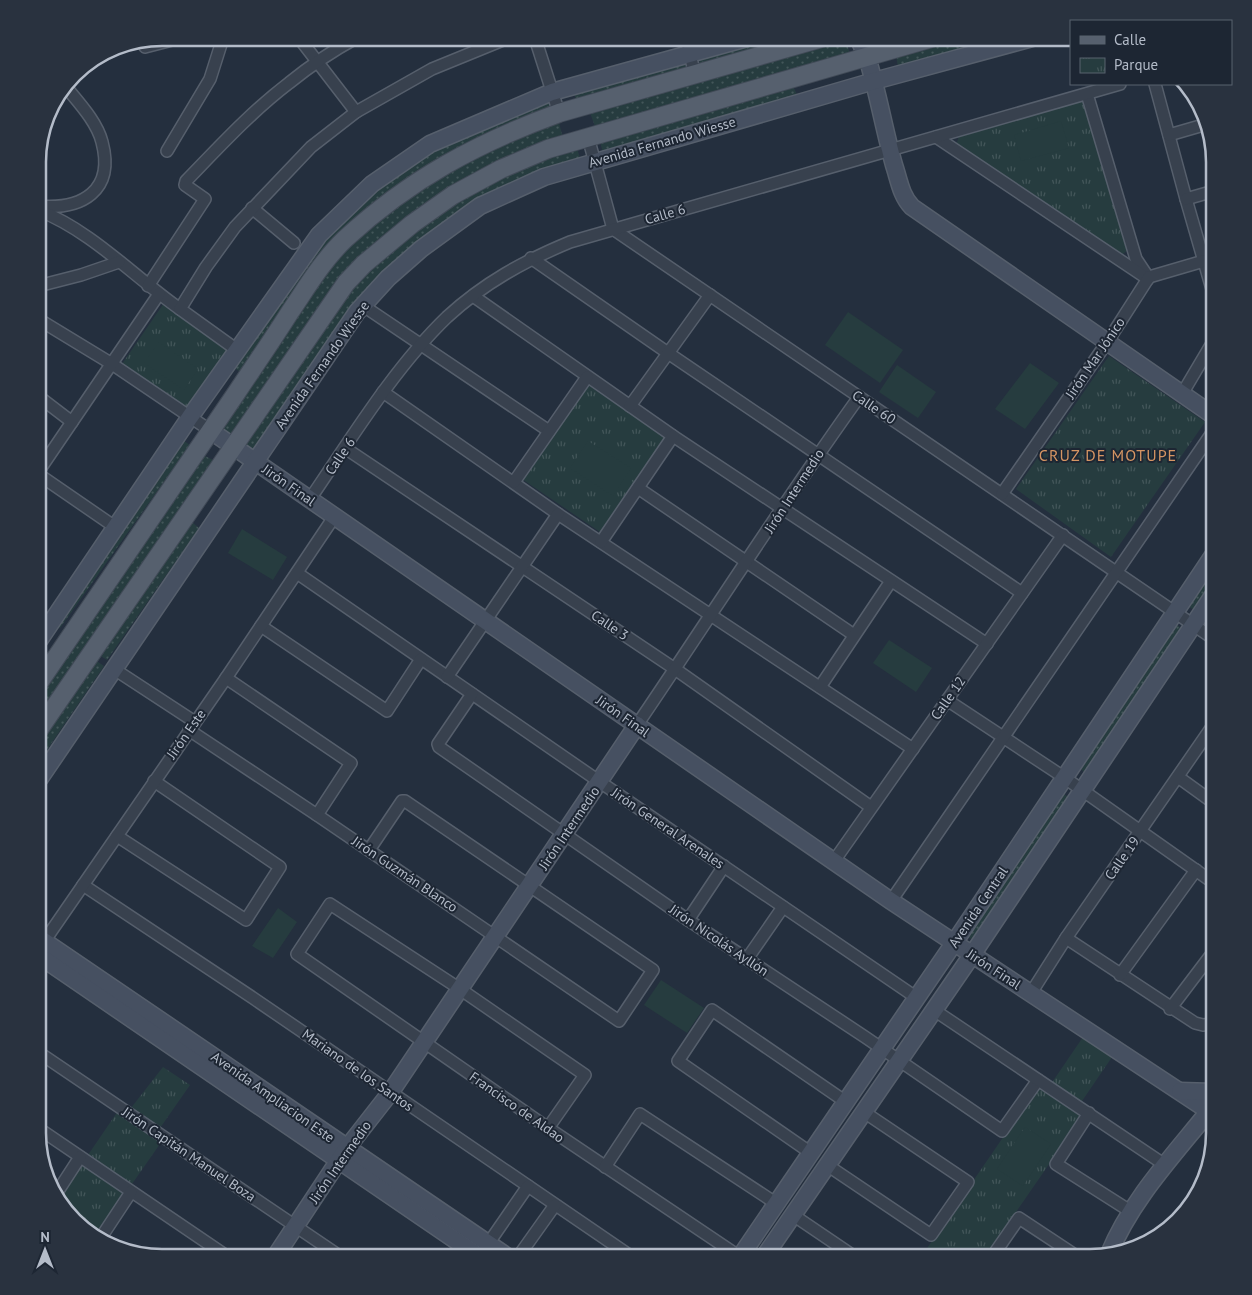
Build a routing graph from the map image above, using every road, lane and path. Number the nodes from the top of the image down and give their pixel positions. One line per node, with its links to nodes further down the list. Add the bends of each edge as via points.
1 (220, 46): 32 (street, via 210,79)
2 (305, 46): 17 (street)
3 (343, 46): 17 (street)
4 (488, 46): 25 (street, via 432,69)
5 (538, 46): 23 (street)
6 (688, 46): 15 (street)
7 (718, 46): 15 (main road)
8 (795, 46): 18 (main road)
9 (861, 46): 16 (main road)
10 (876, 46): 16 (main road)
11 (905, 46): 16 (main road, Avenida Fernando Wiesse)
12 (1003, 46): 19 (main road, Avenida Fernando Wiesse)
13 (149, 47): 14 (street)
14 (145, 48)
15 (691, 54): 18 (street); 23 (main road)
16 (868, 57): 19 (main road); 29 (main road, Avenida Fernando Wiesse)
17 (317, 62): 25 (street); 47 (street, via 247,120 185,183 205,199)
18 (695, 75): 26 (main road)
19 (874, 81): 31 (main road); 33 (main road, Avenida Fernando Wiesse)
20 (1117, 85): 24 (street, Calle 6)
21 (1155, 85): 28 (street)
22 (70, 92): 36 (street, via 93,123 102,142 103,178 98,189 88,198 71,205)
23 (552, 92): 26 (street); 56 (main road, via 430,144 372,184 319,235)
24 (1087, 94): 30 (street, Calle 6); 45 (street, via 1136,259)
25 (356, 112): 37 (street, via 311,147)
26 (559, 113): 69 (main road, via 501,135 448,162 412,185 346,238 312,279)
27 (1200, 126): 28 (street)
28 (1169, 135): 35 (street)
29 (588, 137): 33 (street); 73 (main road, Avenida Fernando Wiesse, via 500,169 453,195 364,264 338,293)
30 (936, 137): 31 (street, Calle 6); 45 (street)
31 (890, 150): 39 (street, Calle 6); 54 (main road, via 902,193 912,207)
32 (167, 152)
33 (595, 161): 39 (street); 51 (main road, Avenida Fernando Wiesse, via 544,177 480,206 421,249)
34 (1206, 193): 35 (street)
35 (1186, 199): 41 (street)
36 (46, 208)
37 (252, 208): 40 (street); 52 (street, via 235,227)
38 (46, 212): 44 (street)
39 (613, 229): 42 (street, Calle 6); 49 (street, Calle 60)
40 (294, 244)
41 (1206, 251)
42 (532, 258): 50 (street, Calle 6); 57 (street)
43 (1206, 260): 45 (street)
44 (119, 262): 46 (street); 47 (street)
45 (1148, 278): 54 (street, Jirón Mar Jónico)
46 (46, 284)
47 (148, 286): 48 (street)
48 (160, 294): 52 (street); 59 (street)
49 (710, 295): 57 (street); 63 (street, Calle 60)
50 (473, 296): 55 (street, Calle 6, via 447,317); 60 (street)
51 (362, 305): 55 (street); 77 (main road, Avenida Fernando Wiesse)
52 (180, 309): 56 (street)
53 (46, 324): 59 (street, Jirón Final)
54 (1108, 341): 62 (main road); 81 (street, Jirón Mar Jónico)
55 (422, 344): 61 (street, Calle 6); 70 (street)
56 (237, 350): 67 (main road)
57 (668, 353): 65 (street); 75 (street)
58 (1206, 354): 62 (street)
59 (112, 364): 67 (street, Jirón Final); 68 (street)
60 (587, 377): 65 (street); 70 (street)
61 (383, 392): 74 (street, Calle 6); 79 (street)
62 (1182, 394): 66 (main road)
63 (859, 396): 75 (street, Jirón Intermedio); 81 (street, Calle 60)
64 (46, 402): 68 (street)
65 (630, 406): 71 (street)
66 (1206, 410)
67 (190, 417): 69 (street, Jirón Final); 86 (main road)
68 (72, 422): 76 (street)
69 (211, 431): 73 (main road, Jirón Final); 109 (main road)
70 (550, 431): 79 (street)
71 (673, 436): 80 (street); 83 (street)
72 (1206, 442): 92 (street)
73 (233, 446): 77 (main road, Jirón Final); 115 (main road, Avenida Fernando Wiesse)
74 (345, 448): 82 (street, Calle 6); 90 (street, Calle 3)
75 (817, 455): 83 (street, Jirón Intermedio); 95 (street)
76 (46, 461)
77 (256, 462): 82 (main road, Jirón Final); 107 (main road, Avenida Fernando Wiesse)
78 (46, 479): 86 (street)
79 (514, 482): 84 (street)
80 (638, 488): 88 (street); 89 (street)
81 (1002, 494): 87 (street, Calle 60)
82 (310, 499): 85 (main road, Jirón Final)
83 (783, 508): 89 (street, Jirón Intermedio); 94 (street)
84 (558, 514): 88 (street); 90 (street)
85 (334, 517): 93 (street, Jirón Este); 99 (main road, Jirón Final)
86 (115, 527): 102 (main road)
87 (1063, 535): 92 (street, Calle 60); 95 (street, Calle 12)
88 (601, 542): 98 (street)
89 (747, 562): 98 (street, Jirón Intermedio); 104 (street)
90 (523, 566): 99 (street); 108 (street, Calle 3)
91 (1206, 566): 97 (main road, Avenida Central)
92 (1117, 572): 97 (street, Calle 60); 119 (street)
93 (297, 573): 101 (street, Jirón Este); 106 (street, Jirón General Arenales)
94 (891, 581): 104 (street); 105 (street)
95 (1022, 593): 105 (street, Calle 12)
96 (1206, 606): 100 (main road, Avenida Central)
97 (1176, 612): 100 (street, Calle 60); 123 (main road, Avenida Central)
98 (712, 614): 108 (street, Jirón Intermedio); 112 (street)
99 (486, 621): 110 (street); 116 (main road, Jirón Final)
100 (1194, 625): 103 (street, Calle 60); 126 (main road, Avenida Central)
101 (261, 626): 106 (street, via 387,711); 111 (street, Jirón Este)
102 (46, 630)
103 (1206, 633)
104 (854, 635): 112 (street)
105 (986, 644): 114 (street, Calle 12)
106 (421, 659): 110 (street, Jirón General Arenales)
107 (114, 669): 117 (street, Jirón Guzmán Blanco); 121 (main road, Avenida Fernando Wiesse)
108 (675, 669): 116 (street, Jirón Intermedio); 128 (street, Calle 3)
109 (46, 672)
110 (446, 677): 113 (street, Jirón General Arenales)
111 (226, 678): 117 (street, Jirón Este); 129 (street, via 351,764)
112 (820, 687): 120 (street)
113 (472, 694): 125 (street, Jirón General Arenales); 131 (street, Jirón Nicolás Ayllón, via 438,746)
114 (947, 700): 119 (street); 120 (street, Calle 12)
115 (46, 719)
116 (637, 725): 125 (main road, Jirón Intermedio); 134 (main road, Jirón Final)
117 (192, 726): 124 (street, Jirón Este); 129 (street, Jirón Guzmán Blanco)
118 (1206, 736): 122 (street, Calle 19)
119 (1003, 738): 123 (street); 140 (street)
120 (912, 749): 128 (street, Calle 12)
121 (46, 769)
122 (1178, 777): 127 (street); 130 (street, Calle 19)
123 (1065, 778): 126 (street); 146 (main road, Avenida Central)
124 (154, 781): 132 (street, Jirón Este); 132 (street, via 280,867 246,920)
125 (600, 782): 131 (main road, Jirón Intermedio); 135 (street, Jirón General Arenales)
126 (1081, 791): 130 (street); 148 (main road, Avenida Central)
127 (1206, 797)
128 (871, 808): 134 (street, Calle 12)
129 (318, 815): 133 (street, Jirón Guzmán Blanco)
130 (1141, 831): 136 (street); 145 (street, Calle 19)
131 (564, 834): 139 (main road, Jirón Intermedio); 142 (street, Jirón Nicolás Ayllón)
132 (117, 836): 138 (street, Jirón Este)
133 (369, 850): 139 (street, via 404,801); 144 (street, Jirón Guzmán Blanco)
134 (834, 861): 140 (main road, Jirón Final)
135 (724, 866): 141 (street, Jirón General Arenales); 142 (street)
136 (1196, 870): 137 (street); 151 (street)
137 (1206, 877)
138 (83, 885): 143 (street, Jirón Este); 165 (street, Mariano de los Santos)
139 (530, 886): 144 (main road, Jirón Intermedio); 144 (street, Jirón Guzmán Blanco, via 653,970 619,1021)
140 (890, 901): 146 (main road, Jirón Final)
141 (783, 907): 149 (street); 154 (street, Jirón General Arenales)
142 (688, 920): 149 (street, Jirón Nicolás Ayllón)
143 (46, 936)
144 (496, 936): 152 (main road, Jirón Intermedio)
145 (1066, 938): 151 (street); 153 (street, Calle 19)
146 (954, 943): 148 (main road, Jirón Final); 154 (main road, Avenida Central)
147 (46, 951): 174 (main road, Avenida Ampliacion Este)
148 (972, 954): 153 (main road, Jirón Final); 156 (main road, Avenida Central)
149 (747, 959): 159 (street, Jirón Nicolás Ayllón)
150 (1206, 962): 155 (street)
151 (1120, 975): 155 (street)
152 (460, 989): 158 (main road, Jirón Intermedio); 158 (street, Francisco de Aldao, via 330,904 297,954); 171 (street, via 584,1075)
153 (1031, 993): 163 (main road, Jirón Final)
154 (917, 998): 159 (main road, Avenida Central)
155 (1170, 1009): 157 (street, via 1195,1024)
156 (934, 1010): 161 (main road, Avenida Central); 162 (street)
157 (1206, 1025)
158 (424, 1042): 165 (main road, Jirón Intermedio); 171 (street, Francisco de Aldao)
159 (882, 1049): 161 (street, Jirón Nicolás Ayllón); 166 (main road, Avenida Central)
160 (46, 1057): 186 (street, Jirón Capitán Manuel Boza)
161 (899, 1061): 162 (street, Jirón Nicolás Ayllón, via 1002,1132); 168 (main road, Avenida Central)
162 (1038, 1080): 169 (street)
163 (1180, 1091): 164 (main road); 167 (main road, Jirón Final)
164 (1206, 1092)
165 (390, 1093): 174 (main road, Jirón Intermedio); 179 (street, Mariano de los Santos)
166 (846, 1102): 173 (main road, Avenida Central); 173 (street, via 712,1010 678,1061)
167 (1206, 1106)
168 (864, 1112): 176 (main road, Avenida Central); 176 (street, via 968,1182 931,1235)
169 (1089, 1113): 177 (street); 184 (street, via 1056,1164)
170 (1206, 1116): 177 (main road)
171 (548, 1128): 178 (street, Francisco de Aldao)
172 (46, 1134): 175 (street)
173 (811, 1153): 182 (main road, Avenida Central)
174 (342, 1155): 186 (main road, Jirón Intermedio); 192 (main road, Avenida Ampliacion Este)
175 (80, 1157): 180 (street); 181 (street)
176 (827, 1165): 185 (main road, Avenida Central)
177 (1165, 1165): 184 (main road)
178 (605, 1166): 182 (street, via 640,1114); 196 (street, Francisco de Aldao)
179 (528, 1186): 183 (street, Mariano de los Santos); 193 (street)
180 (60, 1187)
181 (131, 1192): 187 (street); 189 (street)
182 (777, 1204): 197 (main road, Avenida Central)
183 (555, 1205): 194 (street); 195 (street, Mariano de los Santos)
184 (1130, 1211): 188 (main road)
185 (793, 1215): 198 (main road, Avenida Central); 199 (street)
186 (296, 1227): 190 (main road, Jirón Intermedio); 191 (street, Jirón Capitán Manuel Boza)
187 (104, 1233)
188 (1112, 1247)
189 (215, 1249)
190 (281, 1249)
191 (328, 1249)
192 (481, 1249)
193 (485, 1249)
194 (524, 1249)
195 (619, 1249)
196 (727, 1249)
197 (746, 1249)
198 (770, 1249)
199 (842, 1249)
200 (998, 1249): 201 (street, via 1019,1218)
201 (1065, 1249)

